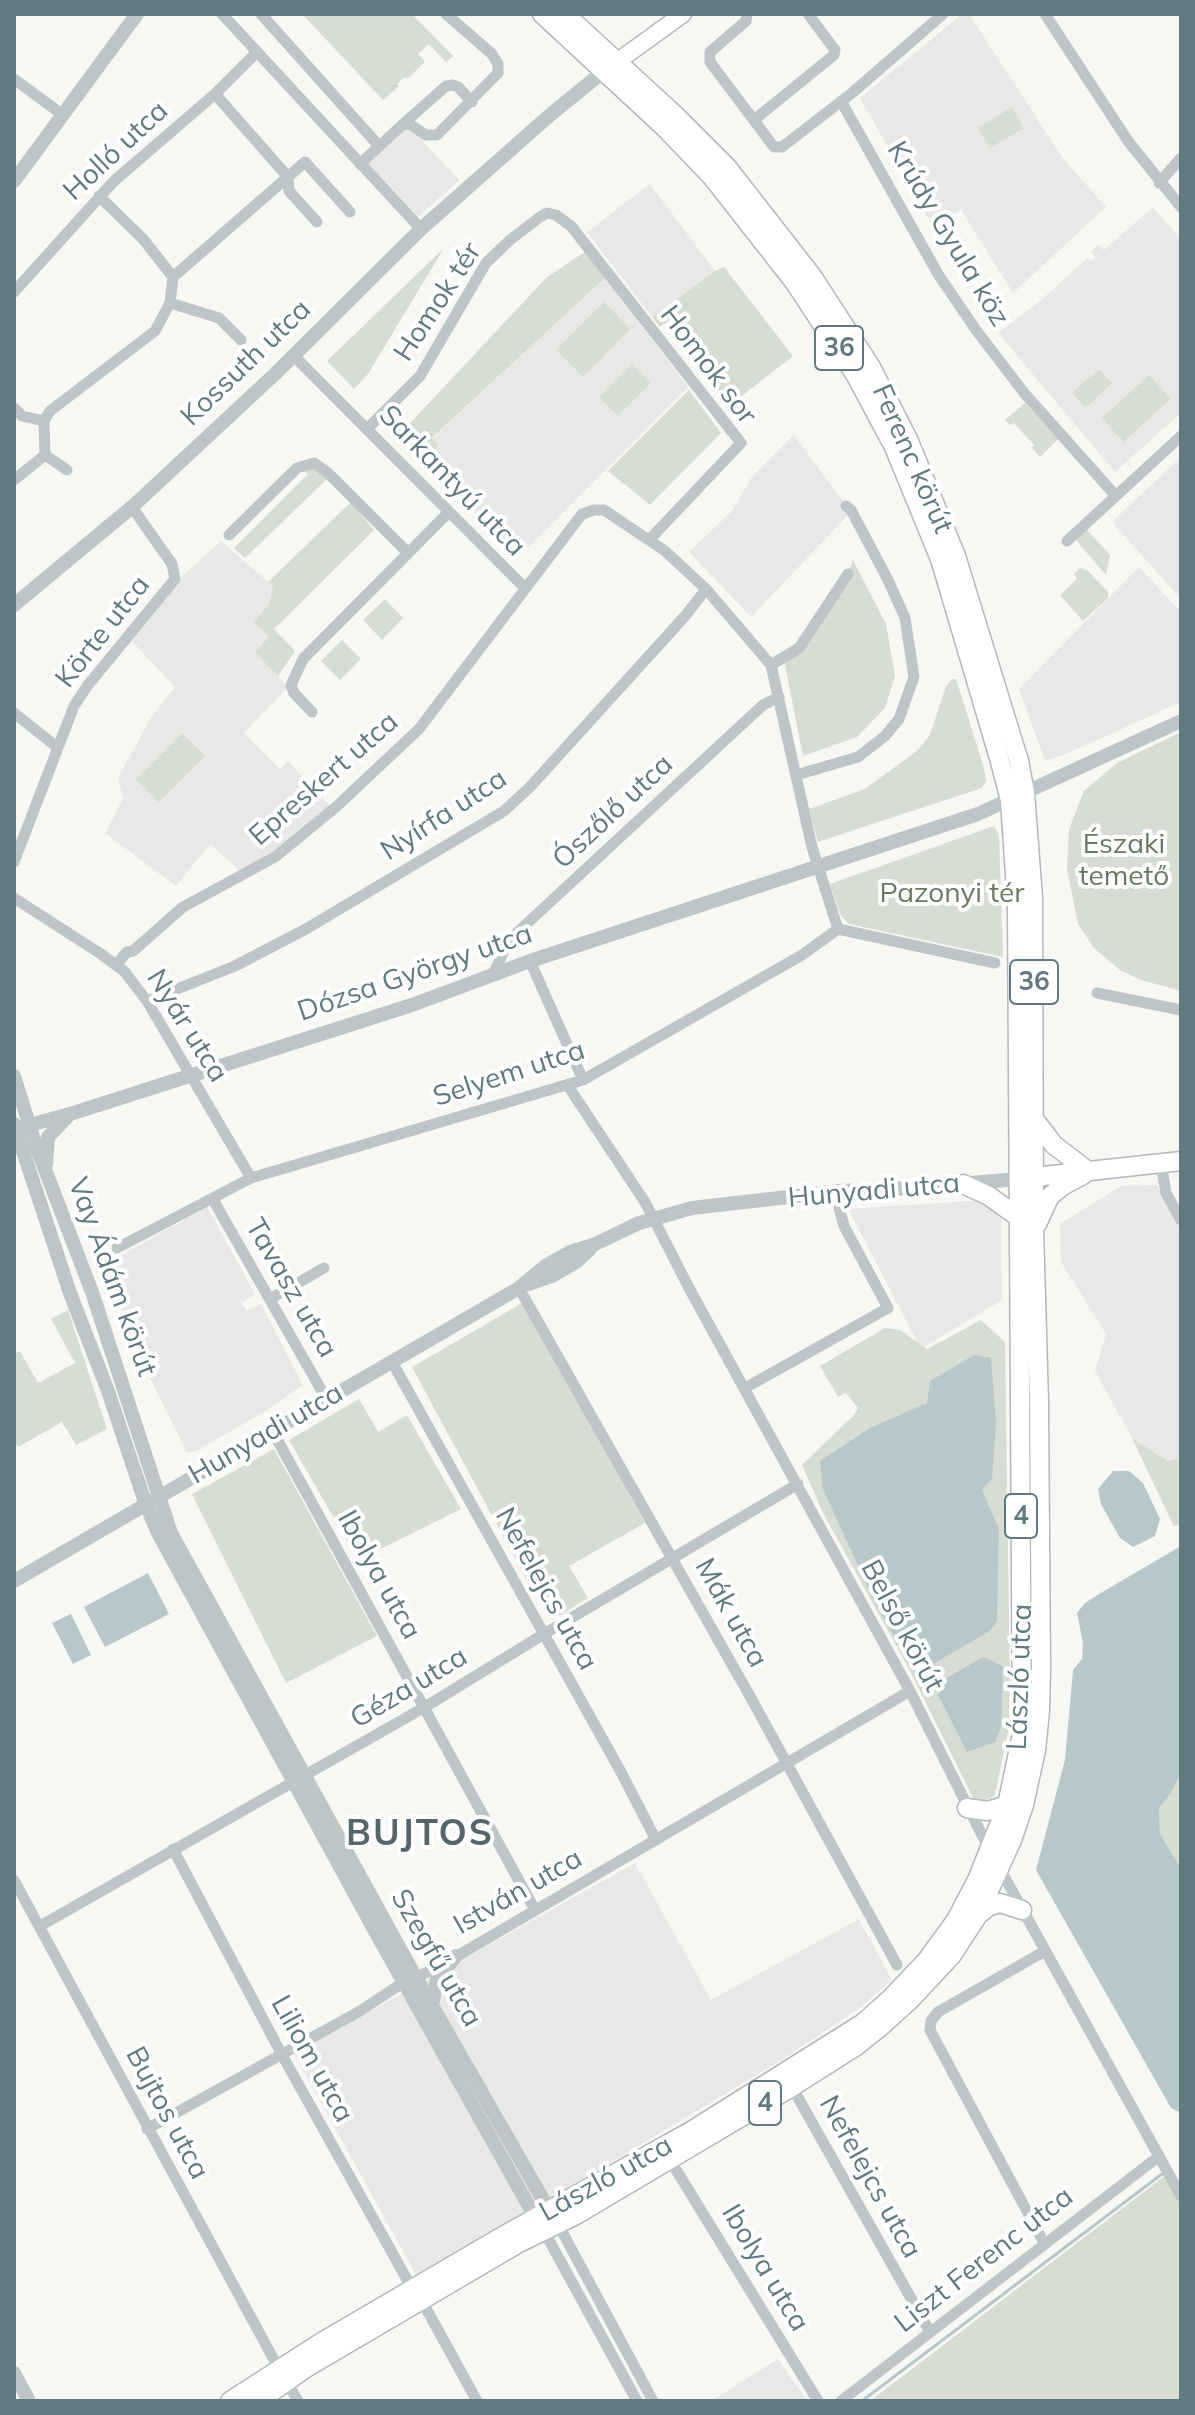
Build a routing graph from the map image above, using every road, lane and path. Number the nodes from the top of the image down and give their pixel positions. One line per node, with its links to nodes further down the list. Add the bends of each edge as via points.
1 (137, 14): 18 (street)
2 (223, 14): 12 (street)
3 (261, 14): 21 (street)
4 (446, 14): 17 (street, via 498,64 494,81)
5 (542, 14): 13 (main road, 36)
6 (565, 14): 13 (main road, 36)
7 (683, 14): 13 (main road)
8 (747, 14): 19 (street, via 746,21 710,52 710,62)
9 (808, 14): 19 (street, via 834,55)
10 (943, 14): 16 (street)
11 (1045, 14): 26 (street)
12 (257, 52): 15 (street, Holló utca); 23 (street)
13 (611, 66): 32 (street, Kossuth utca); 64 (main road, Ferenc körút / 36, via 743,214 856,376 894,447 940,559)
14 (14, 79): 18 (street)
15 (215, 94): 24 (street); 27 (street, Holló utca)
16 (841, 101): 19 (street, via 782,147 774,147); 45 (street, Krúdy Gyula köz, via 938,274 976,330)
17 (472, 102): 20 (street, via 431,137 408,123); 20 (street, via 458,87 446,86)
18 (63, 115): 25 (street)
19 (754, 120)
20 (401, 126): 21 (street)
21 (379, 146): 23 (street)
22 (1181, 158): 26 (street)
23 (360, 164): 32 (street)
24 (288, 177): 29 (street, via 305,162); 31 (street, via 289,191); 33 (street)
25 (14, 181)
26 (1159, 183): 28 (street)
27 (99, 196): 33 (street); 34 (street, Holló utca)
28 (1181, 207)
29 (350, 212)
30 (556, 215): 40 (street, Homok tér, via 540,217 486,263 420,376); 50 (street, Homok sor, via 571,226 741,443)
31 (317, 222)
32 (421, 229): 37 (street, Kossuth utca)
33 (173, 277): 35 (street)
34 (14, 292)
35 (170, 303): 36 (street, via 219,318); 39 (street, via 155,331)
36 (241, 340)
37 (293, 355): 40 (street, Sarkantyú utca); 47 (street, Kossuth utca)
38 (14, 408): 39 (street, via 22,416)
39 (44, 421): 42 (street)
40 (368, 428): 48 (street, Sarkantyú utca)
41 (1181, 436): 45 (street)
42 (45, 455): 43 (street); 44 (street)
43 (67, 470)
44 (14, 480)
45 (1115, 495): 51 (street)
46 (846, 506): 63 (street, via 905,618 914,677 899,719 885,736 858,757)
47 (132, 507): 56 (street, Kossuth utca); 62 (street, Körte utca, via 172,564 175,579 88,685)
48 (448, 513): 52 (street); 54 (street, Sarkantyú utca)
49 (229, 535): 52 (street, via 297,468 314,463)
50 (650, 539): 54 (street, Sarkantyú utca, via 604,510 582,514); 55 (street, Sarkantyú utca)
51 (1067, 541)
52 (408, 553): 59 (street, via 303,659 291,685)
53 (848, 574): 57 (street, via 799,648)
54 (525, 588): 72 (street, Epreskert utca, via 419,729 347,796 275,857 183,907)
55 (706, 589): 57 (street, Sarkantyú utca); 75 (street, Nyírfa utca, via 504,811 306,929 235,966)
56 (14, 605)
57 (771, 665): 58 (street, Sarkantyú utca)
58 (779, 697): 63 (street, Sarkantyú utca); 73 (street, Ószőlő utca, via 763,705 508,941)
59 (312, 712)
60 (14, 713): 62 (street)
61 (1181, 721): 64 (street)
62 (57, 747): 65 (street, Körte utca)
63 (796, 775): 67 (street, Sarkantyú utca)
64 (1018, 796): 67 (street); 82 (main road, 36, via 1033,898); 89 (main road, 36)
65 (18, 836): 66 (street, Körte utca)
66 (14, 862)
67 (818, 867): 69 (street); 70 (street, Dózsa György utca)
68 (14, 898): 72 (street, Nyár utca)
69 (838, 929): 71 (street); 79 (street, Selyem utca, via 802,955)
70 (530, 961): 73 (street, Dózsa György utca); 79 (street)
71 (995, 963)
72 (116, 965): 75 (street, Nyár utca)
73 (494, 973): 77 (street, Dózsa György utca, via 412,1005)
74 (1097, 993): 76 (street)
75 (147, 1001): 77 (street, Nyár utca)
76 (1181, 1010)
77 (190, 1074): 81 (street, Dózsa György utca); 88 (street, Nyár utca)
78 (14, 1076): 83 (street, Vay Ádám körút)
79 (583, 1080): 80 (street, Selyem utca)
80 (568, 1086): 88 (street, Selyem utca); 94 (street, Belső körút)
81 (70, 1114): 83 (street, Dózsa György utca); 87 (street, via 48,1137)
82 (1034, 1119): 86 (main road, via 1054,1145); 89 (main road, 36)
83 (19, 1126): 87 (street, Vay Ádám körút); 107 (street, Vay Ádám körút, via 70,1293)
84 (1181, 1161): 85 (main road, 4)
85 (1161, 1163): 86 (main road, 4); 95 (street, via 1166,1193)
86 (1089, 1171): 89 (main road, Hunyadi utca / 4); 96 (main road, 4, via 1050,1196)
87 (46, 1172): 106 (street, Vay Ádám körút)
88 (251, 1178): 92 (street, Selyem utca)
89 (1026, 1178): 90 (street, Hunyadi utca); 93 (main road, László utca / 4); 96 (main road, László utca)
90 (963, 1184): 91 (street, Hunyadi utca); 93 (main road)
91 (840, 1191): 94 (street, Hunyadi utca, via 692,1208); 102 (street, via 844,1226 888,1308)
92 (215, 1199): 97 (street, Selyem utca); 100 (street, Tavasz utca)
93 (1018, 1217): 110 (main road, László utca / 4)
94 (653, 1218): 99 (street, Hunyadi utca, via 570,1252); 102 (street, Belső körút)
95 (1181, 1220)
96 (1034, 1230): 110 (main road, László utca / 4, via 1039,1402)
97 (117, 1248)
98 (324, 1268): 100 (street)
99 (519, 1288): 101 (street, Hunyadi utca); 108 (street, Mák utca)
100 (270, 1299): 103 (street, Tavasz utca)
101 (392, 1362): 103 (street, Hunyadi utca); 111 (street, Nefelejcs utca)
102 (745, 1388): 105 (street, Belső körút)
103 (327, 1400): 104 (street, Hunyadi utca)
104 (273, 1432): 106 (street, Hunyadi utca); 114 (street, Ibolya utca)
105 (798, 1484): 108 (street, Géza utca); 113 (street, Belső körút)
106 (160, 1496): 107 (street, Hunyadi utca); 116 (street, Szegfű utca, via 171,1533)
107 (146, 1505): 109 (street, Hunyadi utca); 116 (street, Szegfű utca)
108 (673, 1559): 111 (street, Géza utca); 115 (street, Mák utca)
109 (14, 1581)
110 (1031, 1628): 112 (main road, László utca / 4)
111 (544, 1634): 114 (street, Géza utca); 119 (street, Nefelejcs utca)
112 (1032, 1668): 117 (main road, László utca / 4); 122 (main road, László utca / 4, via 1040,1711 1031,1777)
113 (910, 1691): 115 (street, István utca); 118 (street, Belső körút)
114 (425, 1707): 116 (street, Géza utca); 125 (street, Ibolya utca)
115 (787, 1765): 119 (street, István utca); 131 (street, Mák utca)
116 (300, 1780): 120 (street, Géza utca); 132 (street, Szegfű utca)
117 (1007, 1805): 118 (main road, via 987,1811); 121 (main road, László utca / 4)
118 (967, 1808): 121 (street, Belső körút)
119 (656, 1840): 125 (street, István utca)
120 (173, 1849): 128 (street, Géza utca); 134 (street, Liliom utca)
121 (990, 1850): 122 (street, Belső körút); 140 (main road, László utca / 4, via 956,1920 917,1970 863,2023)
122 (1000, 1869): 126 (street, Belső körút); 127 (main road, László utca / 4)
123 (14, 1880): 124 (street, Bujtos utca)
124 (18, 1896): 128 (street, Bujtos utca)
125 (535, 1910): 130 (street, István utca)
126 (1022, 1910): 127 (main road, via 1000,1903); 129 (street, Belső körút)
127 (978, 1915): 135 (main road, László utca / 4, via 952,1955 910,2000 855,2047)
128 (40, 1926): 136 (street, Bujtos utca)
129 (1045, 1951): 137 (street, Belső körút); 141 (street, via 938,2012 930,2030)
130 (456, 1956): 132 (street, István utca); 133 (street, via 437,1980)
131 (897, 1965)
132 (410, 1979): 133 (street, Szegfű utca); 134 (street, István utca); 140 (street, Szegfű utca)
133 (432, 2005): 140 (street, Szegfű utca)
134 (281, 2053): 136 (street, István utca); 142 (street, Liliom utca)
135 (792, 2087): 138 (main road, László utca / 4); 143 (street, Nefelejcs utca)
136 (147, 2129): 145 (street, Bujtos utca)
137 (1158, 2157): 139 (street, Belső körút); 141 (street, Liszt Ferenc utca)
138 (670, 2160): 140 (main road, László utca / 4); 153 (street, Ibolya utca)
139 (1181, 2196)
140 (547, 2221): 142 (main road, László utca / 4); 151 (street, Szegfű utca); 152 (street, Szegfű utca)
141 (1044, 2243): 143 (street, Liszt Ferenc utca)
142 (417, 2295): 145 (main road, László utca / 4); 145 (main road, László utca / 4, via 403,2312); 150 (street, Liliom utca)
143 (930, 2332): 154 (street, Liszt Ferenc utca)
144 (14, 2373): 146 (street)
145 (283, 2375): 147 (main road, 4); 148 (main road, 4); 149 (street, Bujtos utca)
146 (29, 2401)
147 (230, 2401)
148 (259, 2401)
149 (298, 2401)
150 (477, 2401)
151 (637, 2401)
152 (653, 2401)
153 (818, 2401)
154 (841, 2401)

